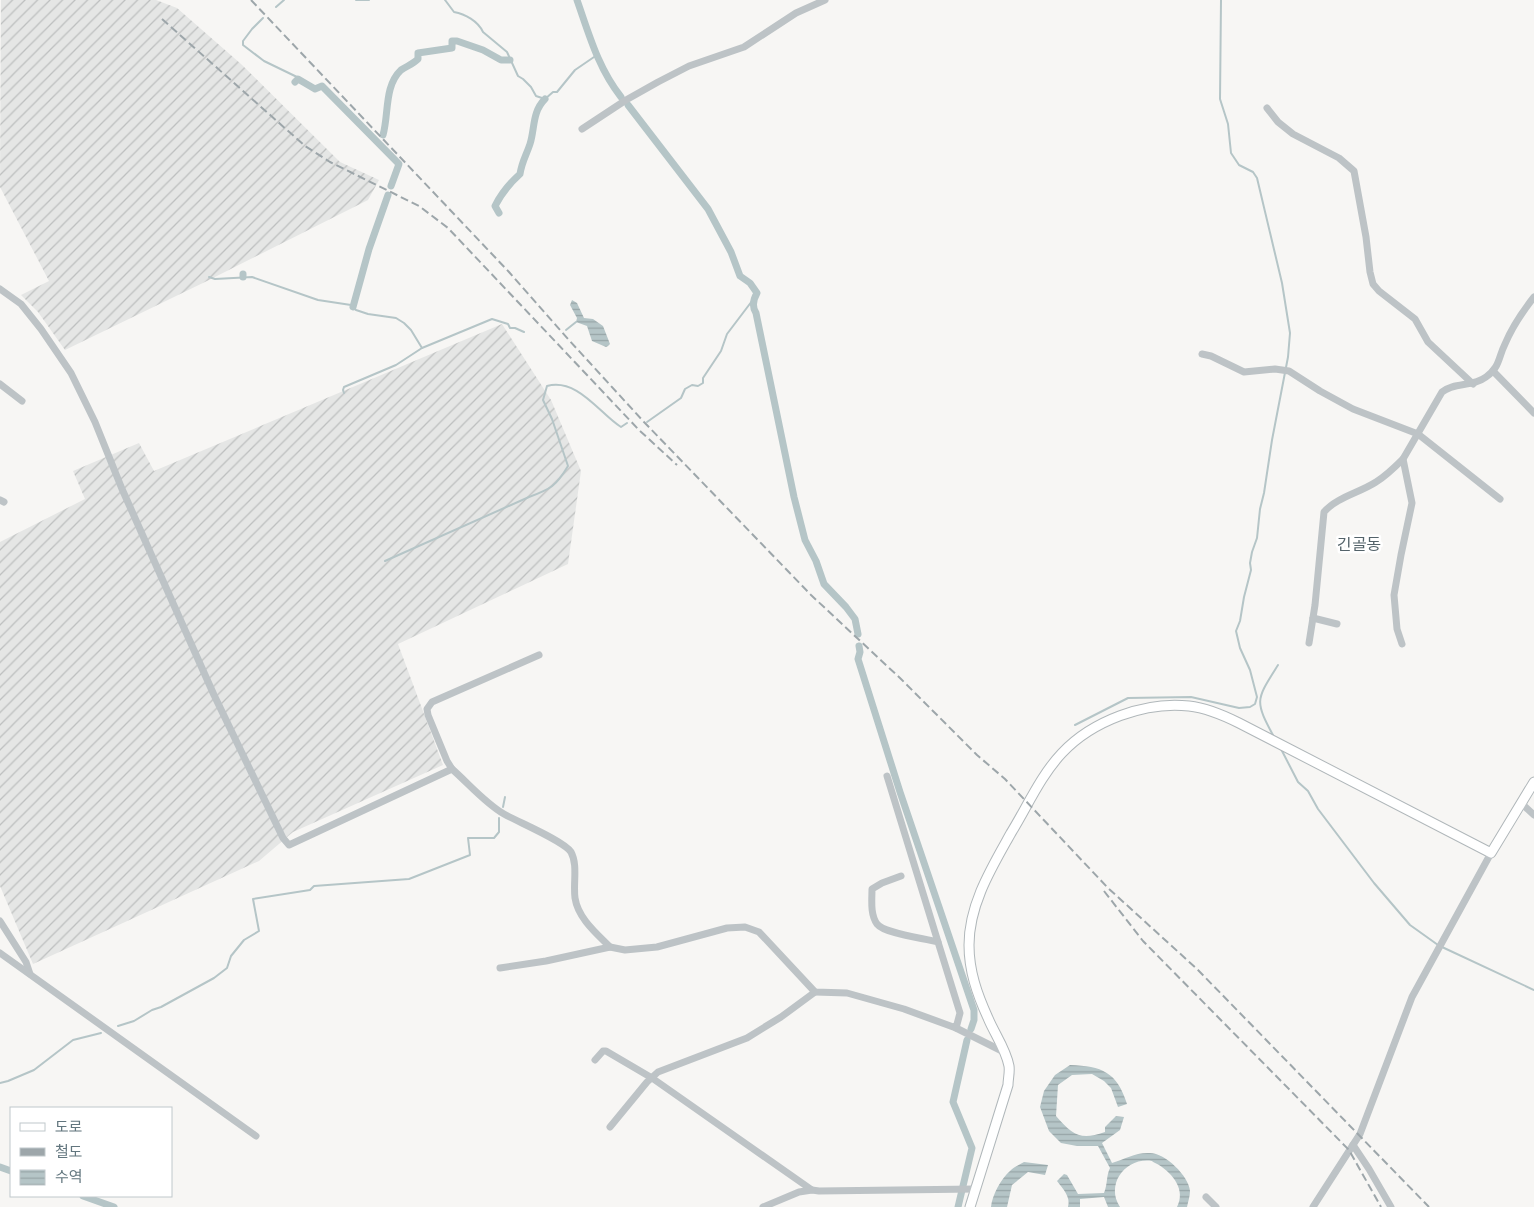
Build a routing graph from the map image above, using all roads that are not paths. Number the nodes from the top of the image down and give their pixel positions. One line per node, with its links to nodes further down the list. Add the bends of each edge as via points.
1 (825, 0): 3 (street, via 796,13 744,48 689,66 658,82)
2 (1267, 108): 9 (street, via 1293,134 1339,158 1354,171 1373,284 1415,319 1428,342)
3 (582, 129)
4 (0, 289): 20 (street, via 21,304 71,373 214,695 289,845)
5 (1534, 297): 7 (street, via 1504,344 1500,361)
6 (1202, 354): 12 (street, via 1244,372 1289,371 1353,409)
7 (1493, 371): 9 (street); 11 (street)
8 (0, 384): 10 (street)
9 (1473, 384): 12 (street, via 1442,392)
10 (22, 401)
11 (1534, 413)
12 (1418, 434): 13 (street); 14 (street)
13 (1403, 459): 15 (street, via 1376,482 1341,499 1324,512); 18 (street, via 1412,502 1394,595 1397,629)
14 (1500, 500)
15 (1313, 618): 16 (street); 17 (street)
16 (1337, 624)
17 (1309, 643)
18 (1402, 644)
19 (539, 655): 20 (street, via 428,705 428,715)
20 (452, 769): 29 (street, via 499,811 566,847 575,869 575,898 579,911)
21 (887, 776): 28 (street)
22 (1534, 782): 23 (main road)
23 (1521, 803): 24 (street); 25 (main road)
24 (1534, 815)
25 (1491, 853): 35 (main road, via 1223,715 1181,705 1155,707 1118,718 1076,739 1050,768 998,857 977,901 969,942 972,976); 40 (street, via 1412,997 1364,1125)
26 (901, 876): 28 (street, via 872,889 872,909 877,923 884,929)
27 (0, 921): 32 (street)
28 (938, 942): 34 (street, via 960,1013)
29 (610, 947): 31 (street); 33 (street, via 625,950 657,947 728,928 745,927 759,932)
30 (0, 952): 32 (street)
31 (500, 968)
32 (30, 974): 39 (street)
33 (816, 992): 34 (street, via 847,993); 37 (street, via 747,1038 675,1064)
34 (956, 1028): 35 (street)
35 (1004, 1052): 41 (main road, via 1009,1067 1008,1085)
36 (595, 1060): 37 (street, via 606,1051)
37 (652, 1078): 38 (street); 42 (street)
38 (610, 1127)
39 (256, 1136)
40 (1352, 1146): 47 (street); 48 (street)
41 (975, 1188): 42 (street); 45 (main road)
42 (812, 1190): 44 (street)
43 (1206, 1197): 46 (street)
44 (763, 1207)
45 (970, 1207)
46 (1216, 1207)
47 (1312, 1207)
48 (1391, 1207)

